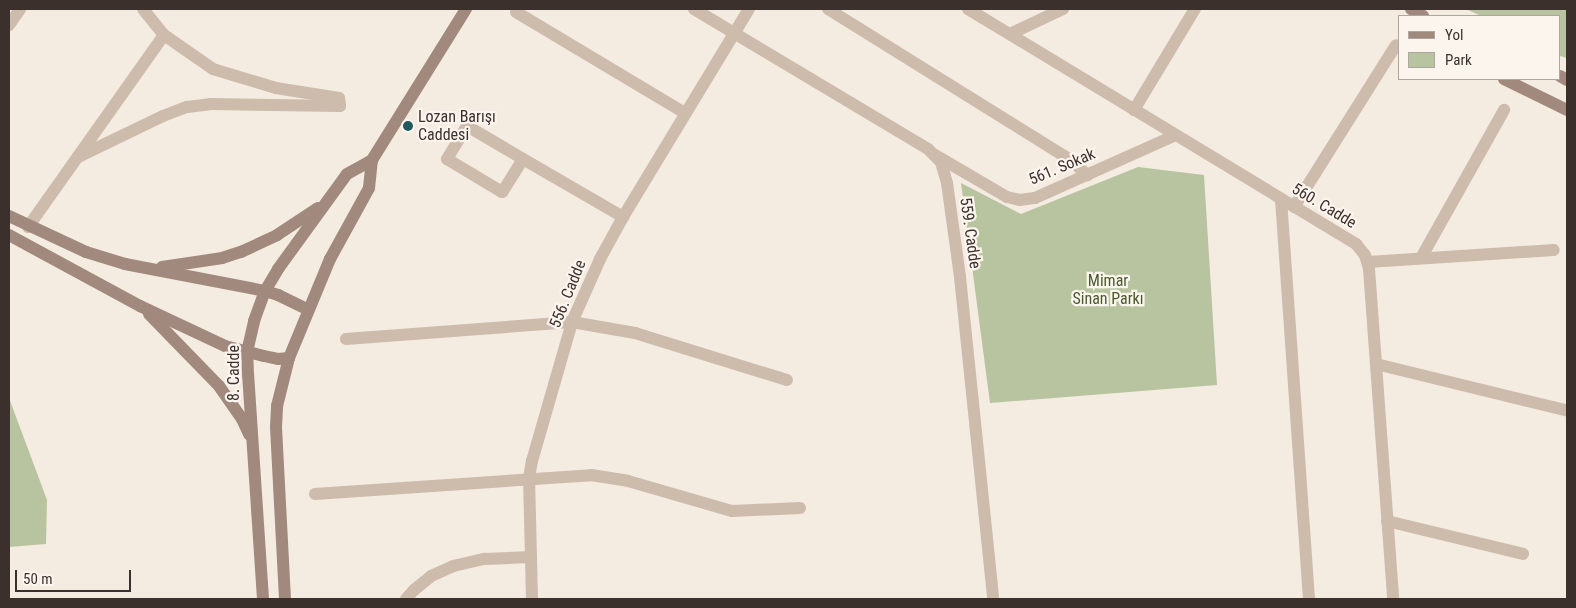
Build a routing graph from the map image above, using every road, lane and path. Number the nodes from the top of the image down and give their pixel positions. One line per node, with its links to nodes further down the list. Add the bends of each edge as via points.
1 (20, 9): 11 (street)
2 (143, 9): 14 (street)
3 (466, 9): 25 (main road, 8. Cadde)
4 (694, 9): 12 (street)
5 (750, 9): 12 (street)
6 (828, 9): 26 (street, via 1072,161)
7 (968, 9): 13 (street, 560. Cadde)
8 (1063, 9): 13 (street)
9 (1195, 9): 17 (street)
10 (516, 12): 20 (street)
11 (9, 25)
12 (734, 34): 20 (street, 556. Cadde); 22 (street)
13 (1010, 34): 17 (street, 560. Cadde)
14 (164, 35): 23 (street); 23 (street, via 213,69 276,88 340,98 340,106 210,104 187,107)
15 (1396, 45): 29 (street)
16 (1506, 80): 19 (main road)
17 (1134, 110): 21 (street, 560. Cadde)
18 (1504, 110): 35 (street)
19 (1567, 110)
20 (685, 113): 31 (street, 556. Cadde)
21 (1176, 135): 26 (street, 561. Sokak); 27 (street, 560. Cadde)
22 (935, 155): 26 (street, 561. Sokak, via 1007,196 1020,200 1035,198); 59 (street, 559. Cadde, via 941,162 947,183 960,277)
23 (78, 157): 32 (street)
24 (523, 159): 24 (street, via 467,126 447,158 502,192); 31 (street)
25 (372, 160): 28 (main road, 8. Cadde, via 347,174); 40 (main road, 8. Cadde, via 369,188 330,259)
26 (1086, 175)
27 (1280, 199): 29 (street, 560. Cadde); 60 (street)
28 (328, 201): 37 (main road, via 277,235 241,252 208,261); 38 (main road, 8. Cadde, via 278,268)
29 (1294, 207): 36 (street, 560. Cadde, via 1356,244)
30 (9, 216): 32 (main road)
31 (623, 217): 41 (street, 556. Cadde)
32 (28, 227): 37 (main road, via 86,252)
33 (9, 235): 39 (main road)
34 (1554, 250): 35 (street)
35 (1421, 258): 36 (street)
36 (1368, 262): 45 (street)
37 (148, 268): 38 (main road)
38 (265, 291): 40 (main road); 43 (main road, 8. Cadde)
39 (140, 306): 43 (main road, via 225,346); 48 (main road, via 218,386 242,419)
40 (309, 310): 44 (main road, 8. Cadde)
41 (572, 322): 42 (street); 46 (street, via 635,333); 49 (street, 556. Cadde, via 532,461)
42 (346, 338)
43 (247, 352): 44 (main road, via 278,359); 48 (main road, 8. Cadde)
44 (289, 358): 56 (main road, 8. Cadde, via 277,406 276,427)
45 (1376, 364): 47 (street); 52 (street)
46 (787, 380)
47 (1565, 410)
48 (254, 451): 55 (main road, 8. Cadde)
49 (530, 479): 50 (street); 51 (street, via 610,477 732,511); 54 (street, 556. Cadde)
50 (315, 494)
51 (800, 508)
52 (1387, 521): 53 (street); 61 (street)
53 (1524, 554)
54 (531, 557): 57 (street, via 484,559 453,566 431,576); 58 (street, 556. Cadde)
55 (263, 599)
56 (285, 599)
57 (406, 599)
58 (532, 599)
59 (994, 599)
60 (1309, 599)
61 (1392, 599)

